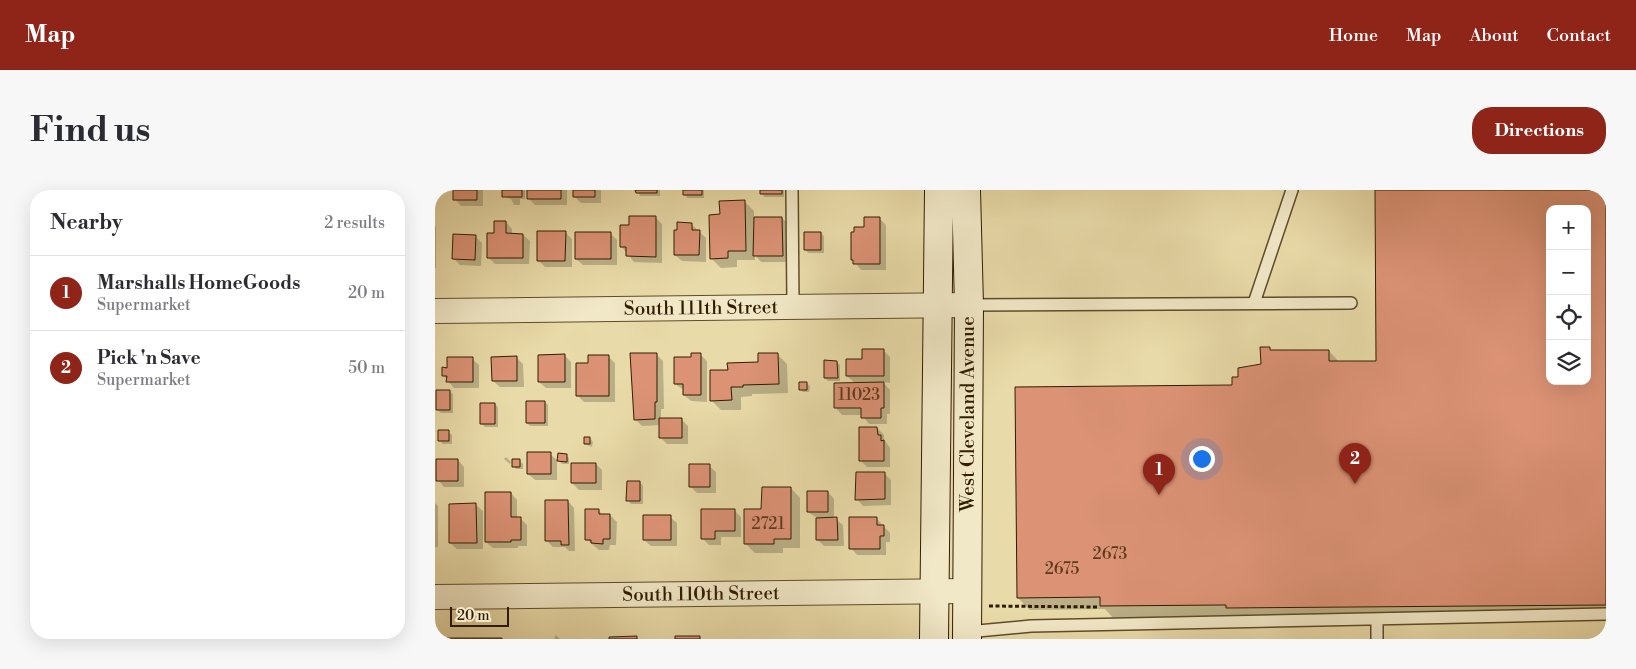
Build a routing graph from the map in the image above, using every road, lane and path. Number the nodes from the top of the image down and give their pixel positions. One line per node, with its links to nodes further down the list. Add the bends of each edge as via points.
1 (792, 190): 9 (lane)
2 (939, 190): 7 (main road, West Cleveland Avenue)
3 (966, 190): 8 (main road, West Cleveland Avenue)
4 (1292, 190): 5 (lane)
5 (1255, 303): 6 (lane); 8 (lane)
6 (1351, 303)
7 (937, 305): 8 (street, South 111th Street); 9 (street, South 111th Street); 11 (main road, West Cleveland Avenue)
8 (969, 305): 12 (main road, West Cleveland Avenue)
9 (793, 306): 10 (street, South 111th Street)
10 (435, 311)
11 (934, 591): 12 (street, South 110th Street); 13 (street, South 110th Street); 17 (main road, West Cleveland Avenue)
12 (967, 591): 16 (main road, West Cleveland Avenue)
13 (435, 597)
14 (1606, 614): 15 (lane)
15 (1377, 619): 16 (lane, via 1031,626); 18 (lane)
16 (967, 635)
17 (934, 639)
18 (1377, 639)

